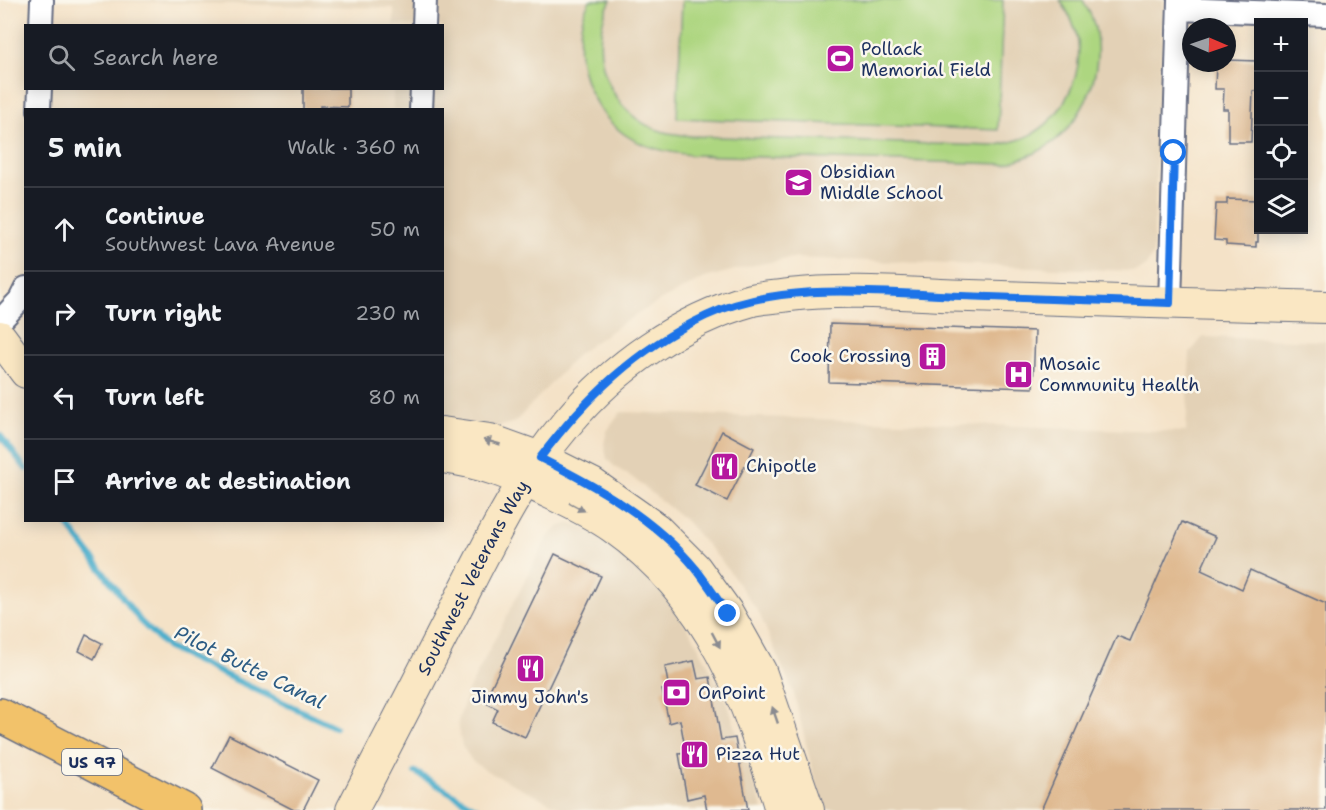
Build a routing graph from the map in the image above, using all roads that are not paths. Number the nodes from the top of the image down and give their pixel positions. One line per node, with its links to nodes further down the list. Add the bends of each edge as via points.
1 (42, 0): 5 (street)
2 (425, 0): 6 (street)
3 (1179, 5): 4 (street); 12 (street)
4 (1326, 15)
5 (41, 24)
6 (424, 24)
7 (40, 90): 9 (street)
8 (422, 90): 10 (street)
9 (39, 108)
10 (421, 108)
11 (24, 292): 14 (street)
12 (1170, 303): 13 (main road, Southwest Veterans Way); 21 (main road, Southwest Veterans Way, via 868,292 754,300 708,315 661,340 614,375 565,425)
13 (1326, 307)
14 (0, 321)
15 (0, 332): 17 (main road)
16 (0, 338): 18 (main road)
17 (24, 345)
18 (24, 369)
19 (444, 433): 21 (main road, one-way to 19, via 490,440)
20 (444, 457): 21 (main road)
21 (532, 469): 24 (main road, Southwest Veterans Way, via 502,517); 25 (main road, one-way to 25, via 643,551 683,593 710,630 739,687); 26 (main road, one-way to 21, via 760,670 728,614 695,568 656,529 592,484)
22 (0, 715): 23 (highway, US 97)
23 (184, 810)
24 (352, 810)
25 (781, 810)
26 (808, 810)

